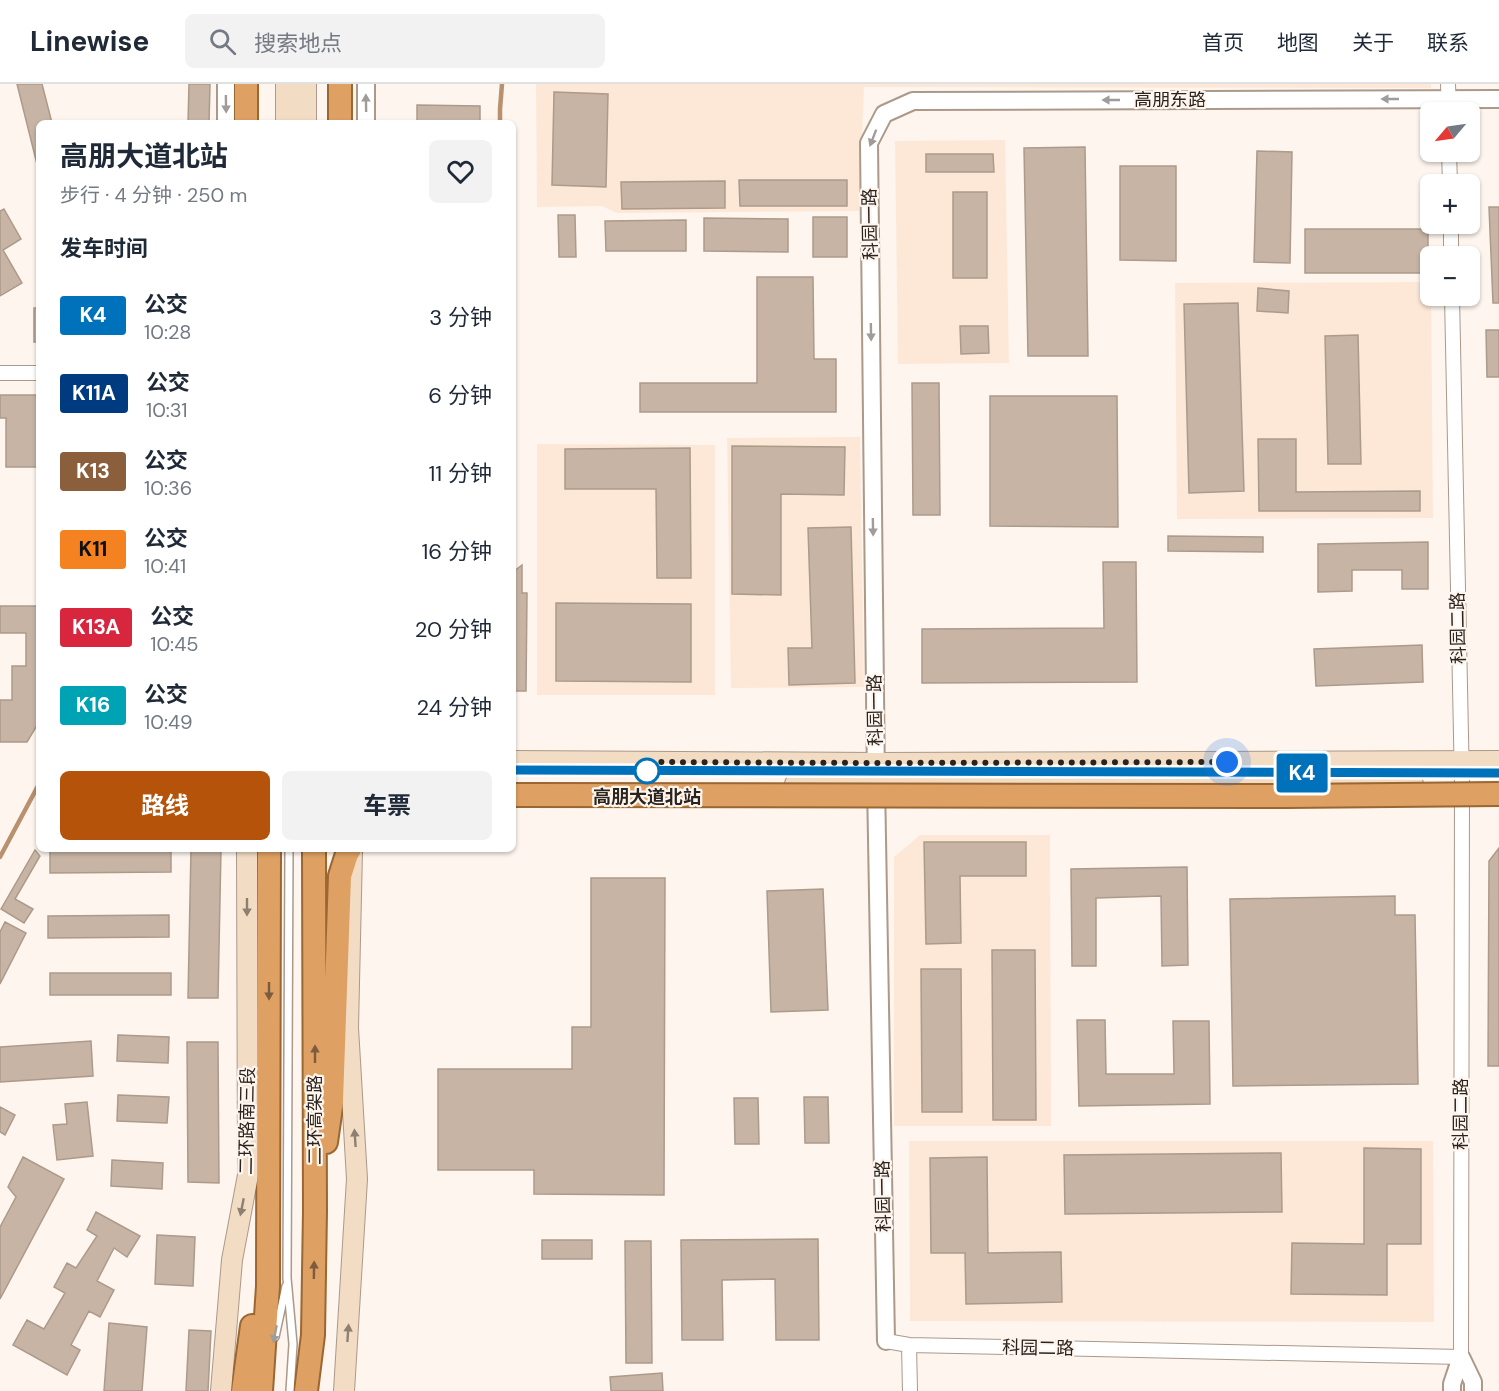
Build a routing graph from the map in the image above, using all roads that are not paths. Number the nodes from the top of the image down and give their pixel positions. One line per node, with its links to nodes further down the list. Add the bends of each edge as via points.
1 (226, 84): 9 (street, one-way to 9)
2 (246, 84): 10 (highway)
3 (286, 84): 11 (main road)
4 (306, 84): 12 (main road)
5 (366, 84): 13 (street, one-way to 5)
6 (1449, 98): 7 (street, 高朋东路); 8 (street, 高朋东路, one-way to 8)
7 (1499, 99)
8 (913, 100): 20 (street, 科园一路, one-way to 20, via 884,114 869,143)
9 (226, 120)
10 (246, 120)
11 (286, 120)
12 (306, 120)
13 (366, 120)
14 (1452, 306): 18 (street, 科园二路)
15 (0, 373): 16 (street)
16 (36, 373)
17 (516, 761): 20 (main road)
18 (1460, 761): 19 (main road); 20 (main road); 24 (street, 科园二路)
19 (1499, 761)
20 (876, 763): 23 (street, 科园一路)
21 (636, 771): 22 (lane, bridge)
22 (1499, 773)
23 (876, 783): 24 (main road); 26 (main road); 39 (street, 科园一路)
24 (1462, 784): 25 (main road); 41 (street, 科园二路)
25 (1499, 784)
26 (516, 788)
27 (1499, 794): 28 (highway, bridge)
28 (516, 795)
29 (247, 852): 42 (main road, 二环路南三段, one-way to 42, via 248,1175 232,1260)
30 (269, 852): 36 (highway, one-way to 36)
31 (289, 852): 36 (lane)
32 (314, 852): 35 (highway, 二环高架路, one-way to 32)
33 (349, 852): 35 (highway, via 340,876 333,1100)
34 (351, 852): 48 (main road, one-way to 34, via 357,1179 348,1028)
35 (315, 1211): 37 (highway, 二环高架路, one-way to 35)
36 (278, 1282): 38 (lane, one-way to 38); 43 (highway, via 254,1311); 44 (highway); 45 (lane, via 293,1344)
37 (313, 1335): 46 (highway, 二环高架路); 47 (highway)
38 (274, 1341)
39 (886, 1341): 40 (street, 科园二路)
40 (909, 1345): 41 (street, 科园二路); 49 (street)
41 (1461, 1357): 50 (street); 51 (street)
42 (220, 1391)
43 (243, 1391)
44 (261, 1391)
45 (290, 1391)
46 (306, 1391)
47 (322, 1391)
48 (344, 1391)
49 (909, 1391)
50 (1452, 1391)
51 (1473, 1391)

